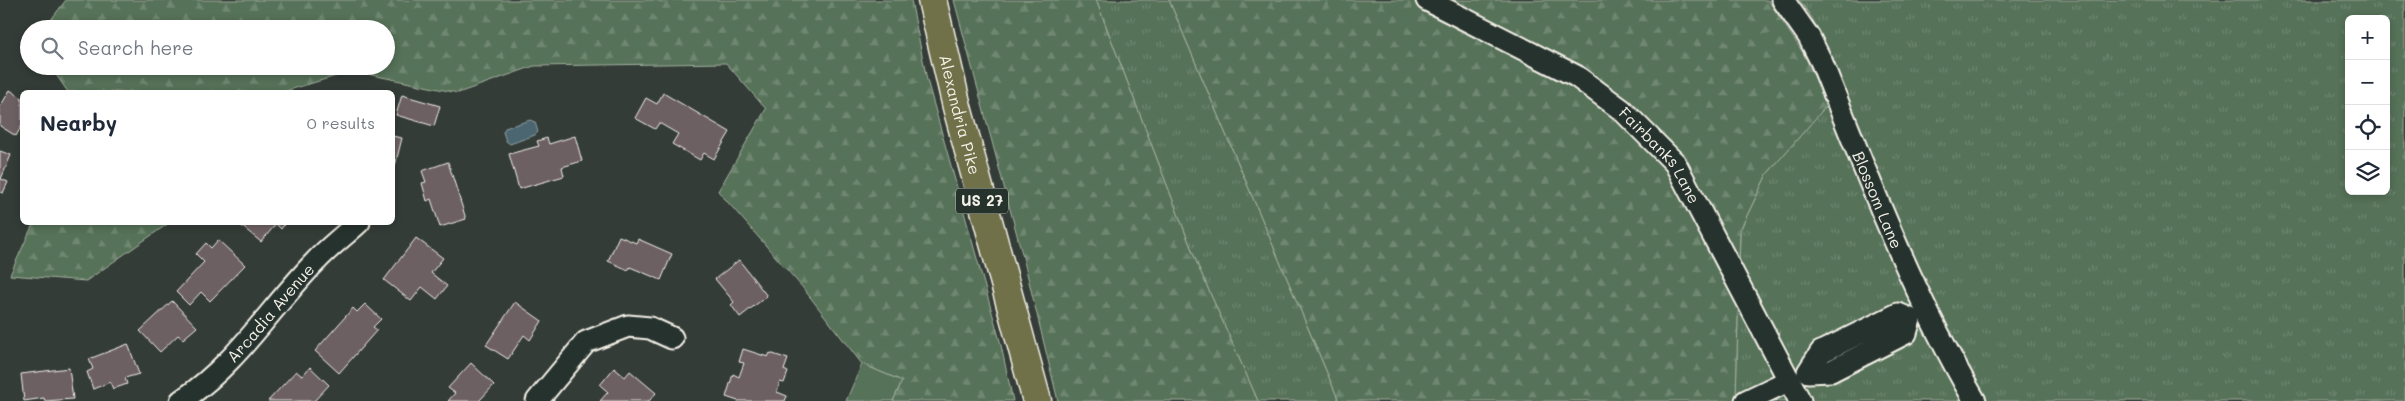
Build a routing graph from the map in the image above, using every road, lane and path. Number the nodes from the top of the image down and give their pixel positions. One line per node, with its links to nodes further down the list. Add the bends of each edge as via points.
1 (932, 0): 9 (main road, Alexandria Pike / US 27, via 957,107)
2 (1427, 0): 6 (street, Fairbanks Lane, via 1576,76 1622,110 1675,163)
3 (1783, 0): 12 (street, Blossom Lane, via 1809,37 1822,63 1899,251)
4 (356, 225): 7 (street, Arcadia Avenue, via 316,261 232,359 204,386)
5 (672, 338): 8 (street, via 650,328 628,326 586,342)
6 (1790, 380): 10 (street); 11 (street, Fairbanks Lane)
7 (181, 401)
8 (537, 401)
9 (1037, 401)
10 (1746, 401)
11 (1800, 401)
12 (1974, 401)

